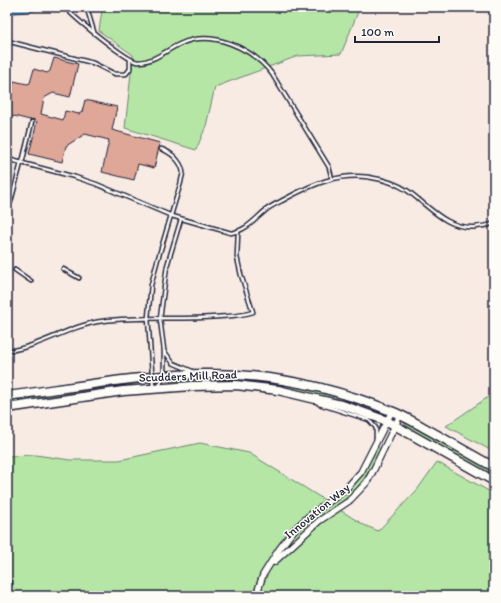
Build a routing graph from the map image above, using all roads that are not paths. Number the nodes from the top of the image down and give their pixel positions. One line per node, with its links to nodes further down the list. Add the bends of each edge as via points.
1 (65, 7): 3 (lane)
2 (85, 7): 3 (lane)
3 (94, 33): 5 (lane)
4 (7, 41): 5 (lane, via 93,63 115,74 126,74 130,69)
5 (130, 60): 10 (lane, via 147,60 180,44 207,38 237,46 254,55 272,74 329,167)
6 (32, 122): 9 (lane)
7 (161, 149): 12 (lane, via 174,155 182,172)
8 (7, 159): 9 (lane)
9 (22, 163): 11 (lane); 12 (lane, via 96,184)
10 (332, 179): 14 (lane, via 347,176 375,178 407,190 436,215 461,226); 15 (lane, via 302,190 267,209)
11 (7, 210)
12 (172, 216): 13 (lane); 20 (lane, via 151,285)
13 (181, 219): 15 (lane, via 231,233); 21 (lane, via 167,266)
14 (494, 223)
15 (238, 232): 21 (lane, via 237,257 253,312 241,316)
16 (63, 269): 18 (lane)
17 (15, 270): 19 (lane)
18 (79, 278)
19 (31, 281)
20 (148, 318): 21 (lane); 23 (lane, via 91,323 41,342); 26 (lane)
21 (160, 319): 22 (lane)
22 (164, 350): 24 (lane, via 169,360 177,366); 25 (lane)
23 (7, 351)
24 (200, 374): 25 (main road, Scudders Mill Road); 31 (main road, Scudders Mill Road, via 253,376 296,382 355,397)
25 (164, 376): 26 (main road, Scudders Mill Road); 27 (lane)
26 (153, 377): 27 (lane); 29 (main road, Scudders Mill Road)
27 (156, 388): 28 (main road, Scudders Mill Road, via 236,385); 30 (main road, Scudders Mill Road)
28 (297, 394): 32 (main road, Scudders Mill Road, via 345,406); 33 (lane, via 312,402 369,420 377,432)
29 (7, 396)
30 (7, 408)
31 (396, 413): 32 (street); 32 (street); 34 (main road, Scudders Mill Road)
32 (391, 423): 33 (street, Innovation Way); 35 (main road, Scudders Mill Road); 37 (street, Innovation Way, via 378,463 367,482 349,501)
33 (375, 445): 36 (street, Innovation Way, via 353,483)
34 (494, 467)
35 (494, 480)
36 (304, 521): 37 (street); 38 (street, Innovation Way)
37 (310, 529): 38 (street, Innovation Way)
38 (268, 567): 41 (street, Innovation Way)
39 (11, 583): 40 (lane)
40 (7, 585)
41 (256, 596)

